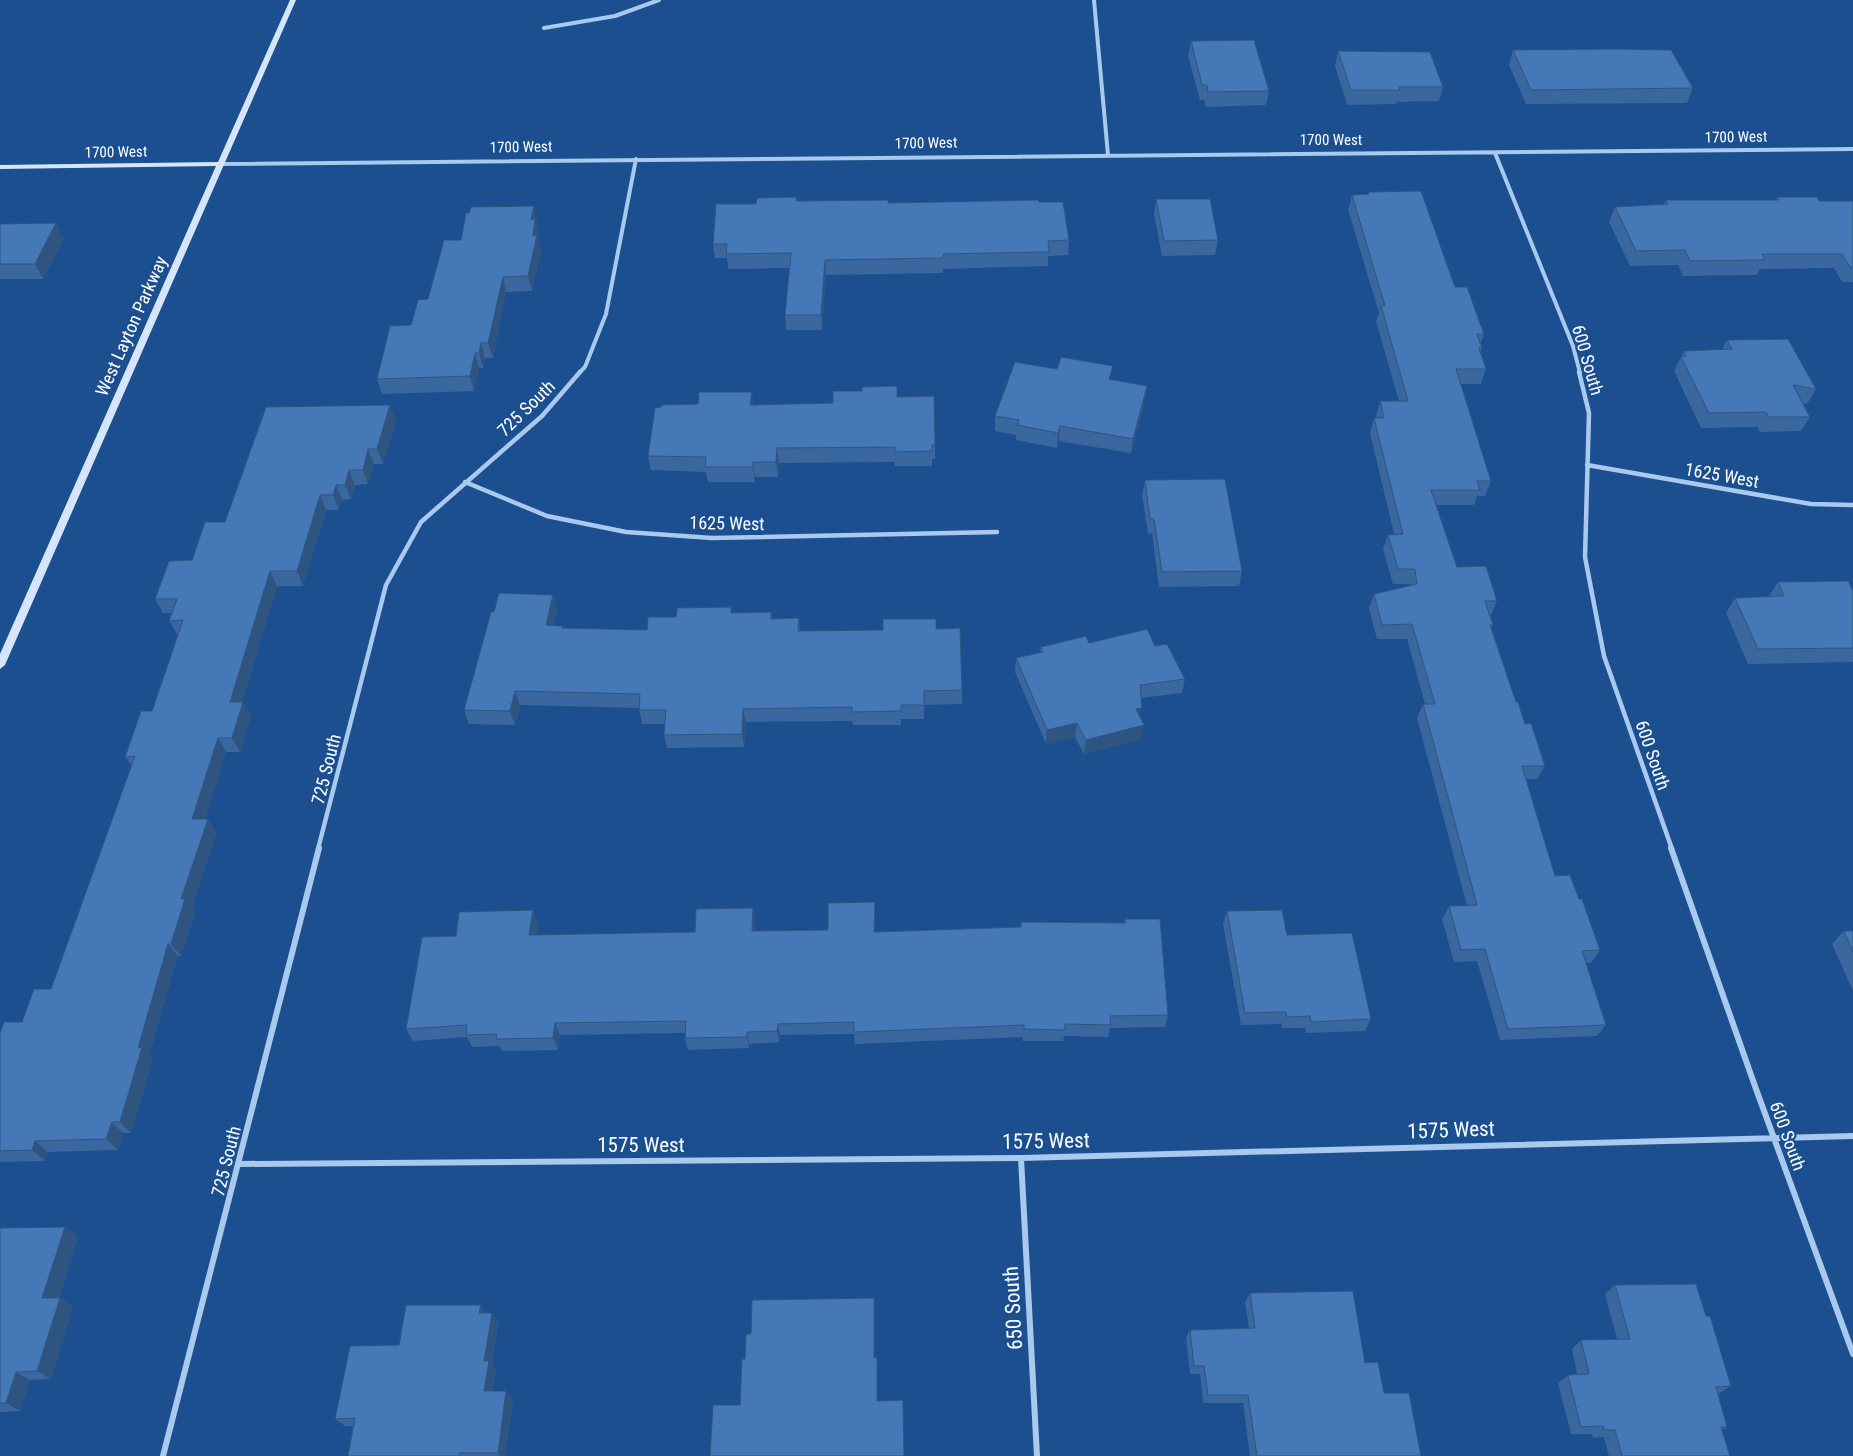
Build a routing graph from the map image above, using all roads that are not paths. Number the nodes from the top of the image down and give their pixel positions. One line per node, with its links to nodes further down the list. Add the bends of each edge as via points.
1 (293, 0): 9 (main road, West Layton Parkway)
2 (659, 0): 4 (street, via 615,16)
3 (1094, 0): 7 (street)
4 (544, 28)
5 (1853, 149): 6 (street, 1700 West)
6 (1495, 153): 7 (street, 1700 West); 11 (street, 600 South, via 1573,346 1589,413)
7 (1108, 155): 8 (street, 1700 West)
8 (636, 159): 9 (street, 1700 West); 12 (street, 725 South, via 606,314 585,367 542,416)
9 (220, 164): 10 (main road, 1700 West); 15 (main road, West Layton Parkway)
10 (0, 167)
11 (1587, 465): 13 (street, 1625 West, via 1810,504); 16 (street, 600 South, via 1585,557 1604,656)
12 (465, 482): 14 (street, 1625 West, via 547,516 626,532 712,538); 19 (street, 725 South, via 421,522 386,585)
13 (1853, 505)
14 (997, 532)
15 (0, 665)
16 (1774, 1136): 17 (street, 1575 West); 18 (street, 1575 West); 20 (street, 600 South)
17 (1853, 1136)
18 (1021, 1158): 19 (street, 1575 West); 22 (street, 650 South)
19 (239, 1164): 21 (street, 725 South)
20 (1853, 1354)
21 (163, 1456)
22 (1037, 1456)

